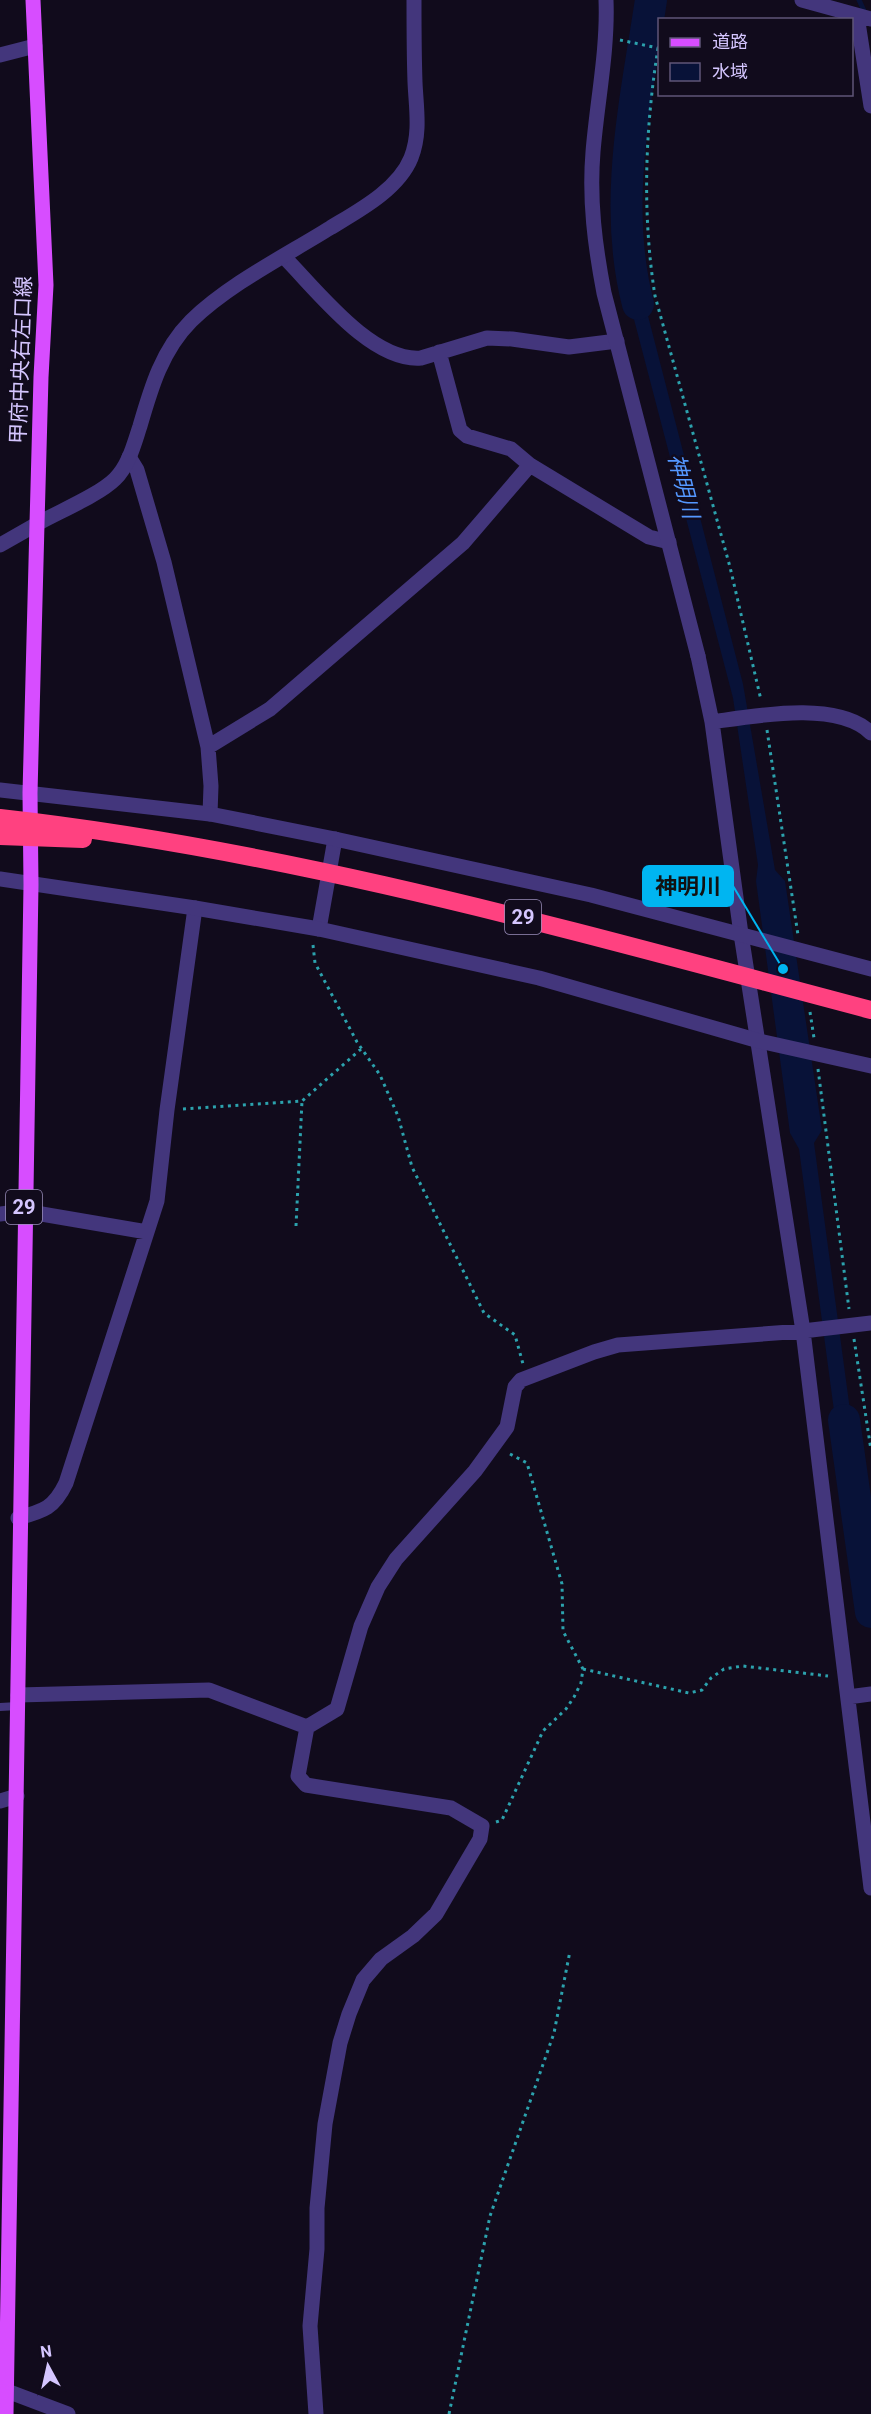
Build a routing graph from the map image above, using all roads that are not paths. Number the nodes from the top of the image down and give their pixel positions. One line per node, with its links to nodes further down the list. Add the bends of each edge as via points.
1 (33, 0): 6 (main road, 甲府中央右左口線 / 29)
2 (414, 0): 9 (street, via 418,124 411,158 392,184 370,203)
3 (606, 0): 10 (street, via 591,194 594,241)
4 (802, 0): 5 (street)
5 (863, 17): 8 (street)
6 (35, 45): 7 (street); 14 (main road, 甲府中央右左口線 / 29, via 46,285)
7 (0, 55)
8 (871, 106)
9 (284, 257): 11 (street, via 352,327 386,350 411,359); 12 (street, via 213,303 174,340 154,381)
10 (617, 341): 11 (street, via 569,347 487,338); 15 (street)
11 (439, 352): 13 (street, via 460,430 511,449)
12 (129, 457): 14 (street, via 115,480); 19 (street, via 137,470 164,562)
13 (530, 465): 15 (street, via 649,537); 19 (street, via 463,543 270,709)
14 (37, 524): 16 (street); 21 (main road, 甲府中央右左口線 / 29)
15 (669, 542): 17 (street)
16 (0, 545)
17 (717, 722): 18 (street, via 762,715 813,714 841,717 862,724); 31 (street)
18 (871, 733)
19 (208, 747): 22 (street)
20 (0, 790): 21 (street)
21 (30, 793): 22 (street); 28 (main road, 甲府中央右左口線 / 29)
22 (210, 814): 25 (street)
23 (0, 818): 26 (highway, 29, bridge)
24 (0, 836): 26 (highway, 29, bridge)
25 (335, 839): 30 (street); 31 (street, via 591,895)
26 (171, 843): 33 (highway, 29, bridge, via 440,897)
27 (0, 879): 28 (street)
28 (31, 885): 29 (street); 36 (main road, 甲府中央右左口線 / 29)
29 (195, 908): 30 (street); 38 (street, via 157,1201)
30 (319, 929): 34 (street, via 539,978)
31 (741, 934): 32 (street); 34 (street)
32 (871, 969)
33 (871, 1010)
34 (767, 1042): 35 (street); 40 (street)
35 (871, 1066)
36 (24, 1211): 37 (street); 38 (street); 41 (main road, 甲府中央右左口線 / 29)
37 (0, 1214)
38 (147, 1232): 41 (street, via 66,1483 58,1499 42,1512)
39 (871, 1323): 40 (street)
40 (806, 1331): 42 (street, via 845,1677); 45 (street, via 618,1345 526,1378 515,1388 507,1427 475,1471 396,1559 378,1587 361,1626 337,1709)
41 (18, 1518): 43 (main road, 甲府中央右左口線 / 29)
42 (860, 1696): 48 (street)
43 (18, 1701): 44 (lane); 45 (street, via 209,1690); 46 (main road, 甲府中央右左口線 / 29)
44 (0, 1707)
45 (307, 1727): 52 (street, via 298,1776 306,1785 451,1808 482,1826 480,1839 436,1914 381,1959 363,1980 340,2043 325,2124 317,2208 310,2326)
46 (16, 1796): 47 (street); 49 (main road, 甲府中央右左口線 / 29)
47 (0, 1801)
48 (871, 1888)
49 (3, 2390): 50 (main road, 甲府中央右左口線 / 29); 51 (street)
50 (6, 2414)
51 (68, 2414)
52 (316, 2414)

